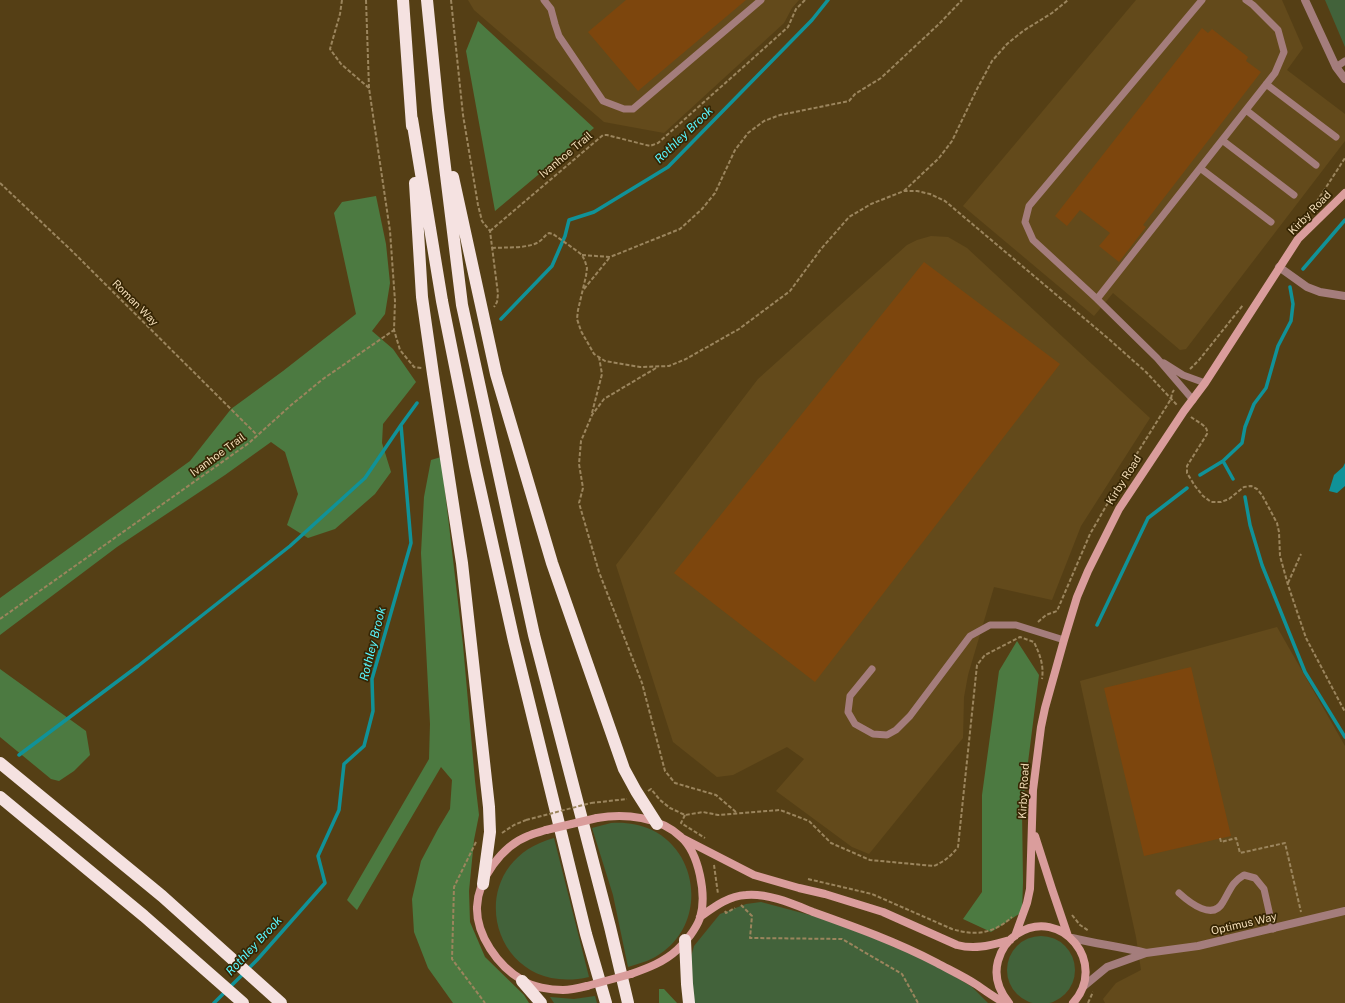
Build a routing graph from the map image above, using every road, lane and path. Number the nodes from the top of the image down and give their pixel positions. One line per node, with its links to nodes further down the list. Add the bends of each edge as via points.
1 (342, 0): 18 (path, via 330,49 341,64)
2 (366, 0): 18 (path)
3 (403, 0): 21 (highway)
4 (427, 0): 19 (highway)
5 (451, 0): 31 (path, via 463,115 473,175 482,221)
6 (544, 0): 7 (lane, via 551,9 559,36 603,101 624,109 633,109)
7 (761, 0)
8 (805, 0): 31 (path, Ivanhoe Trail, via 796,9 788,27 658,143 650,146 603,135)
9 (962, 0): 34 (path, via 940,24 881,78 848,101 764,120 748,133 735,150 716,193 680,229)
10 (1068, 0): 27 (path, via 1023,31 992,61 952,141 939,158)
11 (1202, 0): 38 (lane, via 1030,206 1025,222 1033,240)
12 (1246, 0): 17 (lane, via 1278,30 1284,52 1275,73)
13 (1304, 0): 15 (street)
14 (1345, 61): 15 (lane)
15 (1336, 68): 16 (street)
16 (1345, 78)
17 (1266, 84): 20 (lane); 22 (lane)
18 (369, 88): 40 (path, via 390,231)
19 (438, 110): 62 (highway, via 496,374 552,563 624,769); 91 (highway, via 462,305 534,635)
20 (1246, 110): 23 (lane); 24 (lane)
21 (412, 119): 69 (highway, via 422,297 462,563 489,807 490,832); 90 (highway, via 442,301 475,466 514,641 586,934)
22 (1336, 137)
23 (1222, 140): 25 (lane); 29 (lane)
24 (1316, 165)
25 (1200, 168): 30 (lane); 38 (lane)
26 (0, 183): 49 (path, Roman Way)
27 (904, 192): 44 (path, via 871,204 849,218 821,249 790,291 739,329 686,359 669,366); 47 (path, via 917,191 944,201 1110,340)
28 (1345, 193): 35 (main road, Kirby Road, via 1298,239)
29 (1294, 195)
30 (1271, 222)
31 (490, 231): 32 (path)
32 (492, 248): 33 (path, via 528,246 539,242 549,233); 39 (path, via 498,294)
33 (582, 255): 34 (path); 36 (path, via 587,268)
34 (610, 258): 36 (path)
35 (1279, 267): 37 (street, via 1307,287); 45 (main road, Kirby Road)
36 (582, 292): 41 (path, via 577,319 594,354)
37 (1345, 296)
38 (1097, 299): 42 (lane)
39 (494, 307)
40 (394, 330): 43 (path, via 400,350 414,367); 49 (path, Ivanhoe Trail, via 323,379)
41 (599, 357): 44 (path, via 605,361); 48 (path, via 602,374)
42 (1157, 358): 45 (lane, via 1183,375); 46 (lane)
43 (427, 366)
44 (657, 367): 48 (path, via 604,399)
45 (1205, 383): 46 (main road, Kirby Road)
46 (1193, 400): 47 (main road, Kirby Road)
47 (1184, 411): 51 (path, via 1208,431 1187,466 1187,473 1199,491 1211,502 1229,499 1244,487 1251,486 1257,489 1277,522 1280,556); 53 (main road, Kirby Road, via 1119,509 1101,543 1078,597)
48 (592, 415): 60 (path, via 581,441 579,464 583,488 579,503 599,572 642,683 665,772 675,783 716,795)
49 (258, 436): 52 (path, Ivanhoe Trail)
50 (1300, 554): 51 (path)
51 (1288, 585): 56 (path, via 1306,638)
52 (0, 619)
53 (1064, 640): 55 (lane, via 1016,625 990,625 970,636 910,716 887,735 873,734 855,724 848,712 850,696); 63 (main road, Kirby Road, via 1041,727 1034,790)
54 (1042, 659): 60 (path, via 1034,642 1020,637 985,655 977,664 958,847 944,862 934,866 870,860 831,842 809,821 780,810)
55 (872, 669)
56 (1345, 712)
57 (0, 763): 88 (highway, via 162,896)
58 (0, 797): 87 (highway, via 144,916)
59 (591, 803): 61 (path, bridge)
60 (736, 813): 66 (path, via 718,815 703,812 685,815 681,824)
61 (526, 820)
62 (658, 824): 64 (main road); 69 (main road, bridge, via 639,818 610,816 528,835 509,847 490,869)
63 (1033, 830): 78 (main road, Kirby Road); 79 (main road, Kirby Road, via 1030,889 1027,903)
64 (682, 838): 67 (main road); 75 (main road, via 700,872 703,892)
65 (1220, 838): 76 (path, via 1221,842 1236,838 1240,853 1285,843)
66 (711, 841)
67 (717, 856): 71 (path, via 714,862); 79 (main road, via 754,875 864,906 966,947 984,947)
68 (806, 879): 73 (path, via 872,894 964,933 991,931 1005,923)
69 (483, 884): 83 (main road, via 477,908 482,932 498,959)
70 (1179, 893): 77 (lane, via 1203,910 1214,910 1223,903 1235,881 1244,876 1255,878 1264,889)
71 (721, 902): 75 (main road); 85 (main road, via 734,897 755,895 804,908 892,942 943,966); 93 (path, via 726,913 741,905 752,916 750,938 842,939 902,974)
72 (1345, 911): 76 (street, Optimus Way)
73 (1016, 912)
74 (1072, 914): 81 (path, via 1086,930 1100,937)
75 (700, 917): 80 (main road)
76 (1303, 921): 77 (street, Optimus Way)
77 (1273, 929): 82 (street, Optimus Way, via 1198,946)
78 (1070, 937): 79 (main road, via 1058,930 1039,927 1027,929); 81 (street, Optimus Way); 84 (main road, Kirby Road, via 1085,960)
79 (1012, 938): 95 (main road, Kirby Road, via 1000,956 997,973 1001,990)
80 (685, 940): 83 (main road, bridge, via 678,950 658,963 631,974 572,990 543,988); 92 (highway)
81 (1102, 945): 82 (street, Optimus Way)
82 (1146, 953): 84 (street, Optimus Way, via 1107,967)
83 (522, 981): 89 (highway)
84 (1084, 986): 86 (main road)
85 (996, 1000): 94 (main road)
86 (1076, 1001)
87 (243, 1003)
88 (281, 1003)
89 (541, 1003)
90 (606, 1003)
91 (628, 1003)
92 (689, 1003)
93 (918, 1003)
94 (1005, 1003)
95 (1010, 1003)

